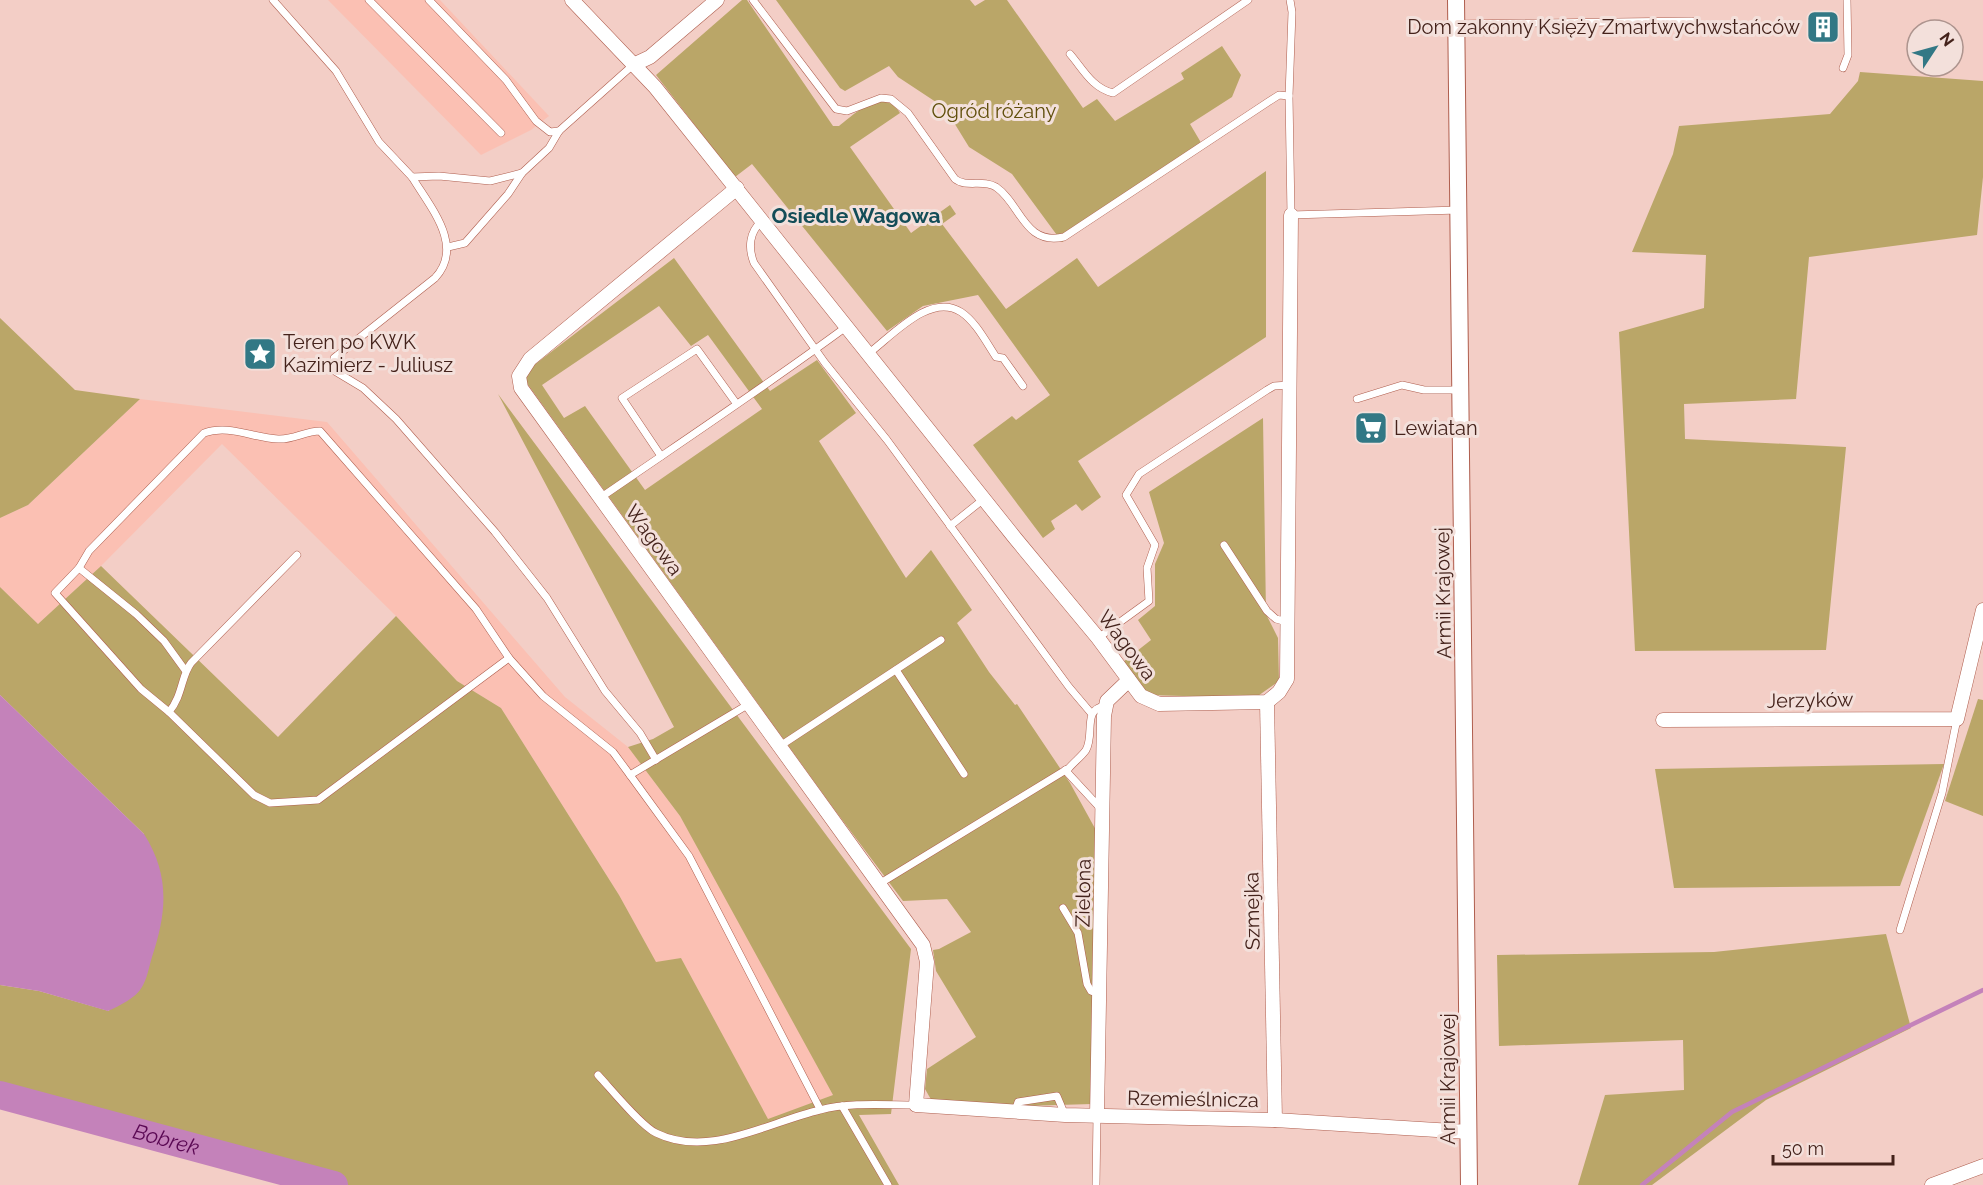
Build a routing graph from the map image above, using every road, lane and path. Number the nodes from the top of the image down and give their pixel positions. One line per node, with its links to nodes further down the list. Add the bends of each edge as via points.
1 (273, 0): 20 (lane, via 336,71 380,142)
2 (369, 0): 18 (lane)
3 (429, 0): 17 (lane, via 506,80 536,121 550,132)
4 (572, 0): 14 (street, Wagowa)
5 (717, 0): 14 (street, via 650,57)
6 (753, 0): 16 (lane, via 836,109 847,111 881,98 891,99 909,114 959,183 998,188 1035,232 1052,240 1064,237 1268,102 1280,95)
7 (1248, 0): 13 (lane, via 1113,93 1095,85)
8 (1290, 0): 16 (lane)
9 (1456, 0): 12 (street, Armii Krajowej)
10 (1847, 0): 15 (lane, via 1848,55)
11 (1692, 21): 12 (lane)
12 (1456, 24): 22 (street, Armii Krajowej)
13 (1070, 54)
14 (633, 65): 17 (lane); 21 (street, Wagowa)
15 (1843, 68)
16 (1289, 96): 23 (lane)
17 (559, 131): 19 (lane, via 549,148)
18 (501, 133)
19 (522, 173): 20 (lane, via 490,181); 25 (lane, via 465,243)
20 (412, 177): 25 (lane, via 442,227)
21 (737, 188): 24 (street, Wagowa); 35 (street, Wagowa, via 524,365 519,376 527,399)
22 (1459, 210): 23 (lane); 31 (street, Armii Krajowej)
23 (1291, 215): 29 (street)
24 (762, 220): 26 (street, Wagowa); 27 (lane, via 755,226 751,240 754,263)
25 (448, 246): 57 (lane, via 446,266 334,358 333,370 363,388 396,419 495,532 547,598 605,692 640,733)
26 (847, 326): 27 (lane); 28 (street, Wagowa)
27 (816, 350): 33 (lane); 37 (lane)
28 (869, 353): 30 (lane, via 930,308 951,307 971,321); 36 (street, Wagowa)
29 (1289, 385): 42 (street); 43 (lane, via 1267,390 1132,482 1126,495 1155,544 1148,568 1149,601)
30 (1023, 386)
31 (1461, 390): 32 (lane, via 1424,390 1402,385); 72 (street, Armii Krajowej)
32 (1357, 399)
33 (736, 403): 34 (lane); 34 (lane, via 697,349 622,398)
34 (661, 456): 35 (lane)
35 (600, 498): 50 (street, Wagowa)
36 (985, 498): 37 (lane); 43 (street, Wagowa)
37 (950, 526): 53 (lane)
38 (1224, 545): 42 (lane, via 1267,611)
39 (297, 555): 46 (lane)
40 (79, 568): 45 (lane, via 89,551 204,433 228,429 277,439 320,431 476,609); 46 (lane, via 136,614 164,641); 52 (lane, via 55,592 141,688)
41 (1983, 610): 54 (street)
42 (1287, 622): 49 (street, via 1287,679)
43 (1098, 638): 48 (street, Wagowa)
44 (941, 640): 47 (lane)
45 (509, 658): 52 (lane, via 318,800 270,802 254,795); 60 (lane, via 543,696 613,753)
46 (185, 670): 52 (lane, via 183,688)
47 (896, 670): 56 (lane); 59 (lane)
48 (1129, 680): 49 (street, Wagowa, via 1142,696 1159,704); 51 (street)
49 (1267, 702): 71 (street, Szmejka)
50 (749, 704): 56 (street, Wagowa); 57 (lane)
51 (1106, 704): 53 (lane); 61 (street, Zielona)
52 (169, 712)
53 (1091, 713): 58 (lane, via 1087,749)
54 (1957, 719): 55 (street, Jerzyków); 64 (lane, via 1942,793)
55 (1663, 720)
56 (780, 746): 62 (street, Wagowa)
57 (656, 759): 60 (lane)
58 (1065, 770): 61 (lane); 62 (lane)
59 (964, 774)
60 (630, 776): 69 (lane, via 689,856)
61 (1103, 811): 65 (street, Zielona)
62 (879, 884): 67 (street, Wagowa, via 923,945 927,962)
63 (1064, 908): 65 (lane, via 1078,933 1087,984 1091,991)
64 (1900, 930)
65 (1101, 995): 70 (street, Zielona)
66 (598, 1075): 69 (lane, via 654,1132 672,1140 712,1143)
67 (916, 1105): 68 (lane); 70 (street, Rzemieślnicza)
68 (842, 1106): 69 (lane); 74 (lane)
69 (820, 1109)
70 (1097, 1116): 71 (street, Rzemieślnicza); 75 (lane)
71 (1275, 1120): 72 (street, Rzemieślnicza)
72 (1469, 1132): 76 (street, Armii Krajowej)
73 (1983, 1166): 77 (street)
74 (888, 1185)
75 (1096, 1185)
76 (1469, 1185)
77 (1932, 1185)

